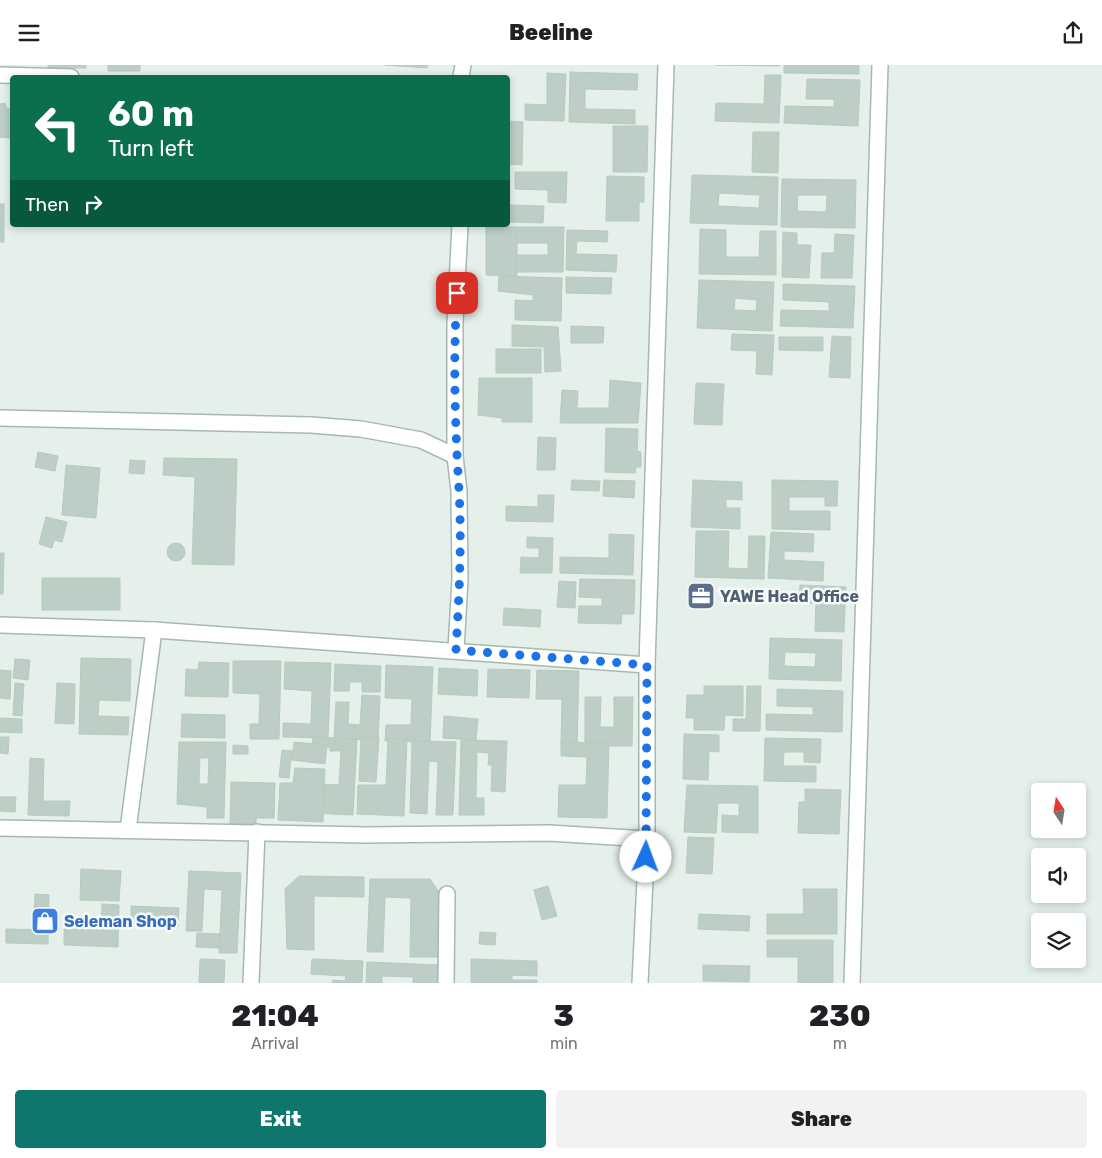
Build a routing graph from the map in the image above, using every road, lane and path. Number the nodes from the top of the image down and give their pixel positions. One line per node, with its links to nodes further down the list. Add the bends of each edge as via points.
1 (666, 65): 9 (street)
2 (880, 65): 18 (street)
3 (460, 227): 5 (street, via 455,323)
4 (0, 418): 5 (street, via 65,417 328,426 422,440)
5 (455, 456): 8 (street, via 459,491 460,579)
6 (0, 625): 7 (street)
7 (154, 630): 8 (street); 11 (street)
8 (456, 650): 9 (street)
9 (647, 665): 13 (street)
10 (0, 828): 11 (street)
11 (128, 829): 12 (street)
12 (257, 832): 13 (street, via 365,835 549,833); 15 (street)
13 (646, 839): 17 (street)
14 (447, 895): 16 (street)
15 (251, 983)
16 (446, 983)
17 (640, 983)
18 (852, 983)

